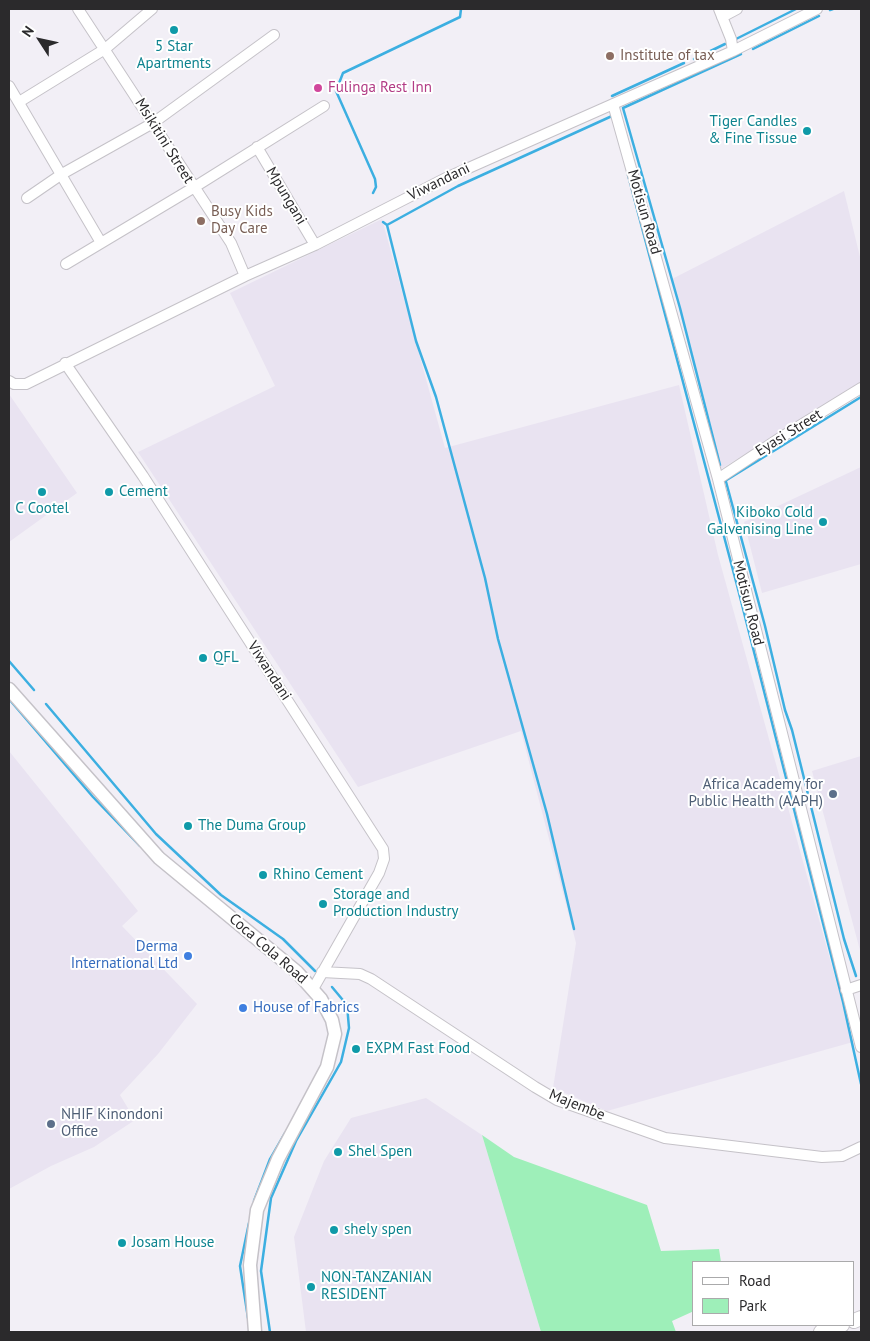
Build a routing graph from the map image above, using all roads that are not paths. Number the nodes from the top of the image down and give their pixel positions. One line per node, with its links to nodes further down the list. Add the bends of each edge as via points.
1 (78, 9): 7 (street, Msikitini Street)
2 (152, 9): 7 (street)
3 (737, 9): 5 (street)
4 (817, 9): 8 (street, Viwandani)
5 (720, 13): 8 (street)
6 (274, 35): 13 (street)
7 (105, 49): 10 (street); 13 (street, Msikitini Street)
8 (733, 51): 11 (street, Viwandani)
9 (9, 86): 10 (street)
10 (19, 102): 15 (street)
11 (613, 104): 19 (street, Viwandani, via 446,178); 25 (street, Motisun Road)
12 (324, 106): 14 (street)
13 (152, 123): 15 (street); 16 (street, Msikitini Street)
14 (258, 147): 16 (street); 19 (street, Mpungani)
15 (62, 174): 17 (street); 18 (street)
16 (193, 188): 18 (street); 21 (street, Msikitini Street, via 231,243)
17 (27, 198)
18 (100, 241): 20 (street)
19 (316, 244): 21 (street, Viwandani)
20 (66, 264)
21 (245, 276): 22 (street, Viwandani)
22 (65, 363): 23 (street, Viwandani, via 26,384); 27 (street, Viwandani, via 143,476 383,849 384,859 379,873)
23 (9, 381)
24 (861, 388): 25 (street, Eyasi Street)
25 (718, 479): 30 (street, Motisun Road)
26 (9, 689): 29 (main road, Coca Cola Road, via 158,858 266,945)
27 (322, 972): 29 (street, Viwandani); 32 (street, Majembe, via 360,974 371,978 557,1100 644,1132 680,1140 816,1156 842,1156)
28 (861, 985): 30 (street)
29 (314, 989): 34 (main road, Coca Cola Road, via 332,1020 332,1052 278,1159 257,1210 250,1265)
30 (846, 990): 31 (street, Motisun Road)
31 (861, 1047)
32 (861, 1148)
33 (839, 1326): 35 (highway)
34 (255, 1332)
35 (821, 1332)

